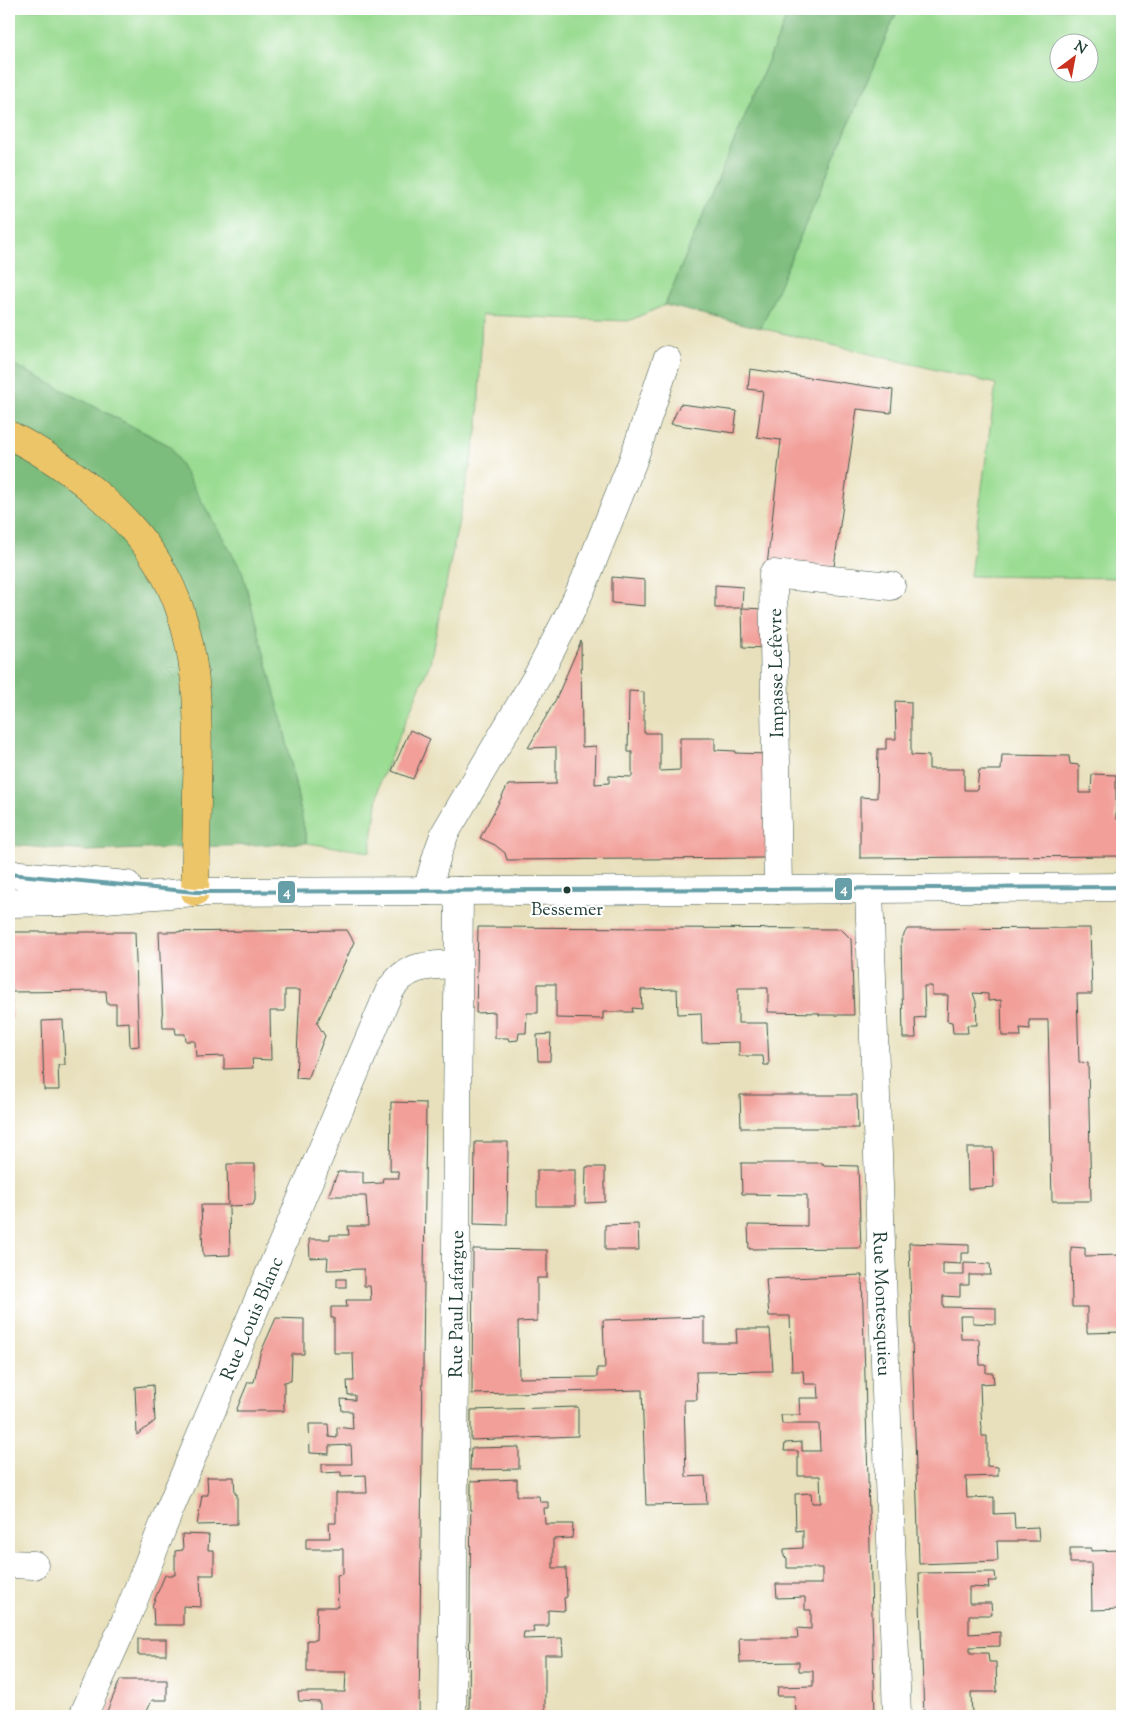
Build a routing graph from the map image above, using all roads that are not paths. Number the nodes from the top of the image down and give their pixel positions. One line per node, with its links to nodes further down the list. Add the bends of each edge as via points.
1 (667, 360): 8 (street, via 643,435 585,580 538,675 445,833)
2 (9, 435): 10 (highway, via 53,460 108,503 147,547 175,597 186,629 196,689)
3 (891, 586): 6 (street, Impasse Lefèvre, via 773,574)
4 (9, 874): 10 (street)
5 (1122, 887): 7 (street)
6 (778, 890): 7 (street); 9 (street)
7 (868, 890): 15 (street, Rue Montesquieu)
8 (427, 891): 9 (street); 10 (street)
9 (459, 891): 12 (street, Rue Paul Lafargue)
10 (196, 892): 11 (street)
11 (9, 903)
12 (458, 964): 13 (street, Rue Louis Blanc, via 418,967 395,981 389,992); 14 (street, Rue Paul Lafargue)
13 (83, 1716)
14 (452, 1716)
15 (897, 1716)

